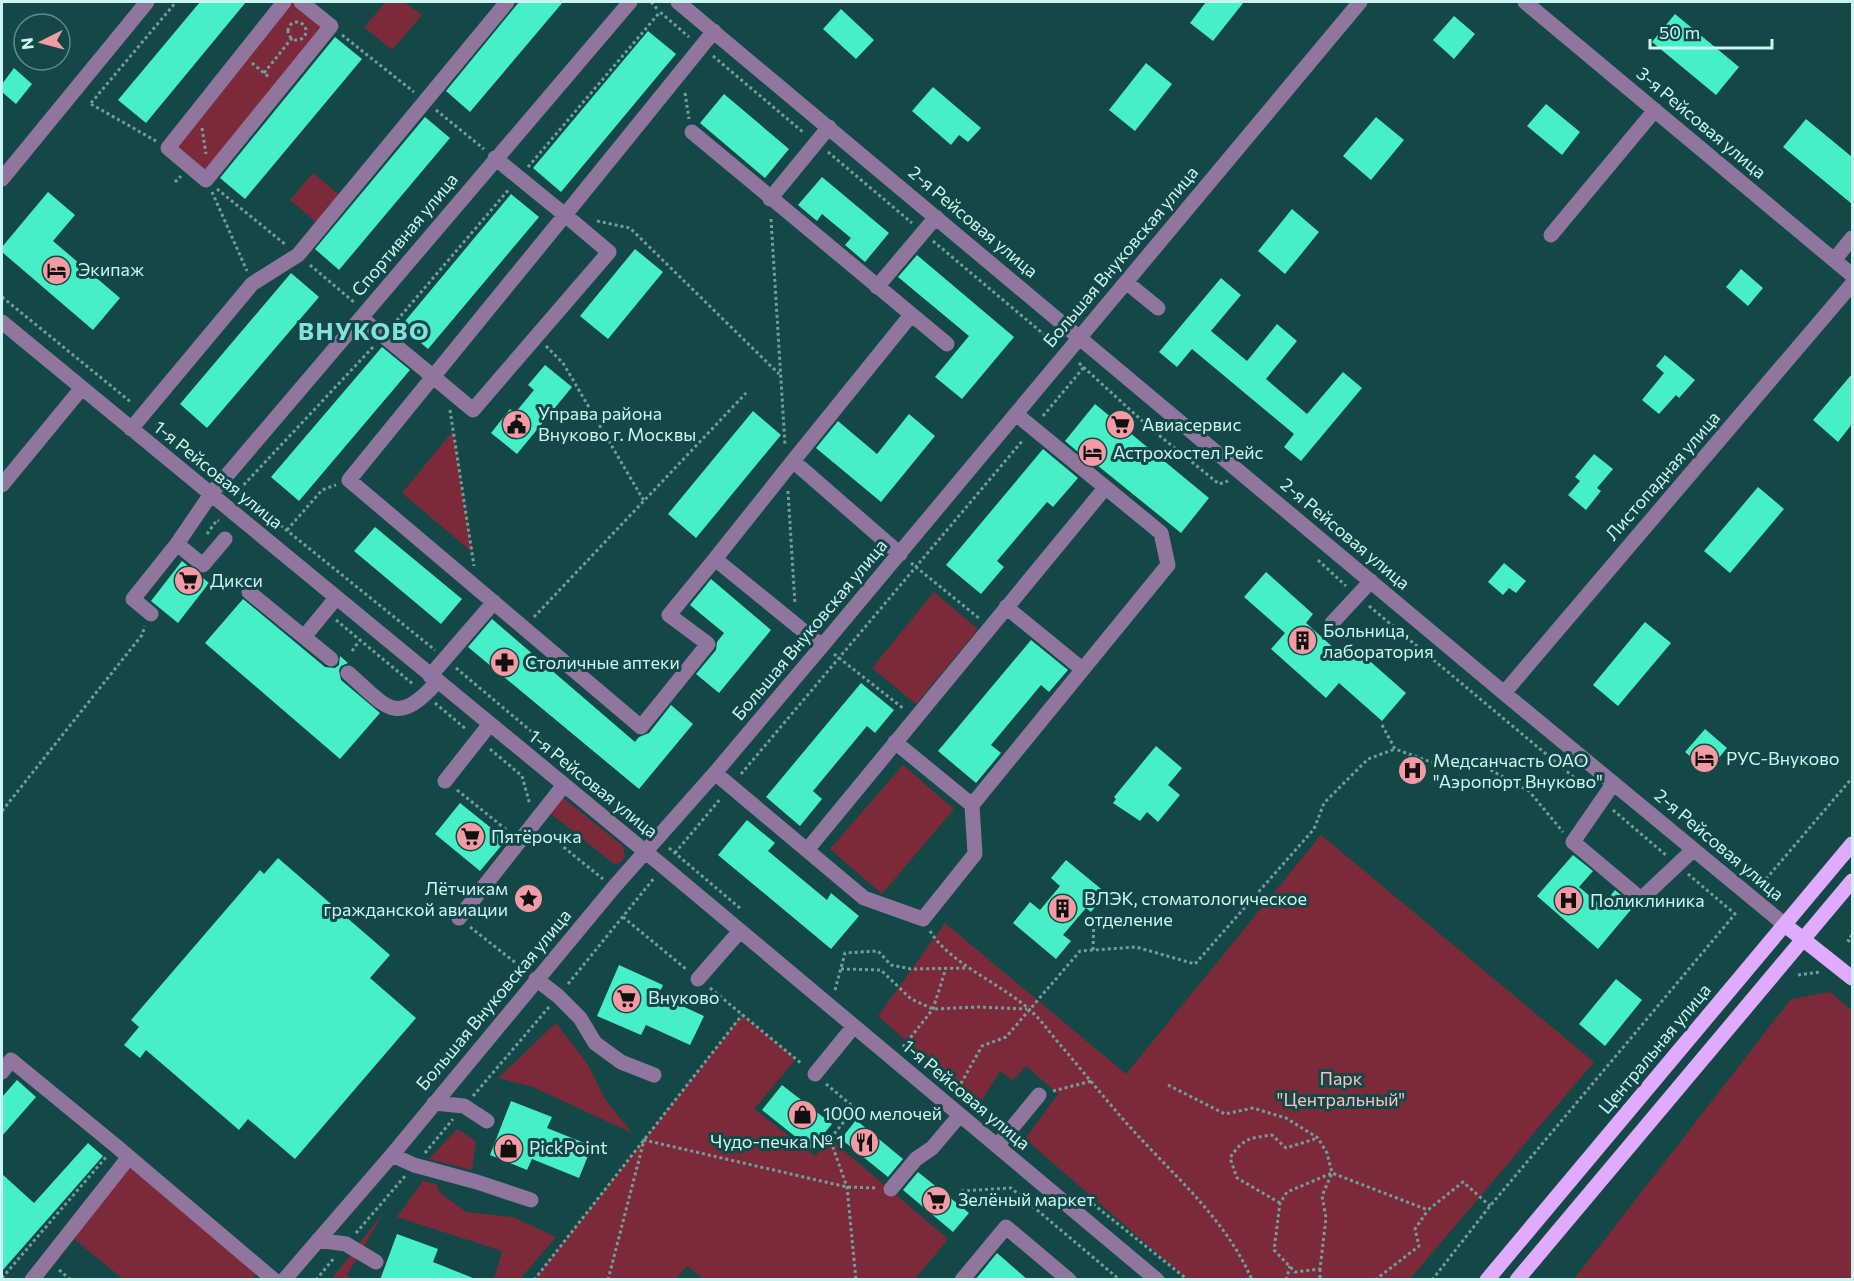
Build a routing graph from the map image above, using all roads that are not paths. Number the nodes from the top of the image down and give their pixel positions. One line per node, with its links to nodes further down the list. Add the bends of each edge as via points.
1 (147, 2): 14 (street)
2 (284, 2): 3 (street, via 168,148 208,178 332,26)
3 (301, 2)
4 (507, 2): 34 (street, via 297,255 252,284)
5 (630, 2): 13 (street, Спортивная улица)
6 (678, 2): 9 (street, 2-я Рейсовая улица)
7 (1360, 2): 22 (street, Большая Внуковская улица)
8 (1525, 2): 10 (street, 3-я Рейсовая улица)
9 (714, 31): 11 (street, 2-я Рейсовая улица); 16 (street)
10 (1655, 110): 18 (street); 20 (street, 3-я Рейсовая улица)
11 (828, 127): 15 (street); 17 (street, 2-я Рейсовая улица)
12 (692, 132): 15 (street)
13 (495, 158): 16 (street); 27 (street, Спортивная улица)
14 (2, 179)
15 (770, 199): 24 (street)
16 (565, 215): 31 (street); 31 (street, via 609,252 473,410)
17 (936, 217): 24 (street); 29 (street, 2-я Рейсовая улица)
18 (1551, 235)
19 (1852, 238): 20 (street)
20 (1835, 259): 21 (street, 3-я Рейсовая улица)
21 (1852, 275)
22 (1126, 282): 25 (street); 29 (street, Большая Внуковская улица)
23 (1852, 284): 56 (street, Листопадная улица)
24 (877, 287): 26 (street)
25 (1158, 308)
26 (911, 315): 30 (street); 35 (street)
27 (361, 318): 31 (street); 38 (street, Спортивная улица)
28 (2, 322): 32 (street, 1-я Рейсовая улица)
29 (1080, 338): 33 (street, Большая Внуковская улица); 43 (street, 2-я Рейсовая улица)
30 (947, 344)
31 (432, 376): 46 (street, via 349,480)
32 (81, 389): 34 (street, 1-я Рейсовая улица); 36 (street)
33 (1017, 414): 37 (street); 41 (street, Большая Внуковская улица)
34 (131, 429): 38 (street, 1-я Рейсовая улица)
35 (790, 465): 41 (street); 42 (street)
36 (2, 485)
37 (1105, 488): 47 (street); 53 (street, via 1161,533 1168,565)
38 (211, 494): 40 (street, Спортивная улица); 45 (street, 1-я Рейсовая улица)
39 (225, 539): 40 (street, via 203,565)
40 (182, 548): 48 (street, Спортивная улица, via 133,599)
41 (900, 554): 51 (street, Большая Внуковская улица)
42 (715, 559): 46 (street, via 669,615 708,644 641,727); 51 (street)
43 (1371, 581): 49 (street); 56 (street, 2-я Рейсовая улица)
44 (249, 592): 50 (street)
45 (336, 598): 50 (street); 55 (street, 1-я Рейсовая улица)
46 (494, 602): 55 (street)
47 (1006, 607): 53 (street); 58 (street)
48 (151, 614)
49 (1332, 623)
50 (304, 637): 52 (street)
51 (822, 646): 59 (street, Большая Внуковская улица)
52 (331, 659)
53 (1082, 669): 63 (street)
54 (348, 673): 55 (street, via 383,704 396,709 412,706 425,695)
55 (434, 679): 57 (street, 1-я Рейсовая улица)
56 (1503, 693): 61 (street, 2-я Рейсовая улица)
57 (490, 724): 60 (street); 62 (street, 1-я Рейсовая улица)
58 (895, 742): 63 (street); 65 (street)
59 (715, 773): 65 (street); 67 (street, Большая Внуковская улица)
60 (445, 781)
61 (1613, 784): 66 (street, 2-я Рейсовая улица); 66 (street, via 1573,842 1641,899)
62 (564, 785): 67 (street, 1-я Рейсовая улица); 69 (street)
63 (972, 805): 65 (street, via 975,854 923,919 864,898)
64 (1852, 844): 70 (main road, Центральная улица)
65 (807, 850)
66 (1693, 850): 70 (street, 2-я Рейсовая улица)
67 (645, 852): 71 (street, 1-я Рейсовая улица); 75 (street, Большая Внуковская улица)
68 (1852, 881): 72 (main road)
69 (459, 918)
70 (1785, 925): 72 (main road, 2-я Рейсовая улица); 97 (main road, Центральная улица)
71 (740, 931): 74 (street); 76 (street, 1-я Рейсовая улица)
72 (1803, 939): 73 (main road, 2-я Рейсовая улица); 98 (main road)
73 (1852, 978)
74 (698, 979)
75 (536, 980): 79 (street, via 580,1018 595,1043 621,1062); 81 (street, Большая Внуковская улица)
76 (854, 1026): 78 (street); 82 (street, 1-я Рейсовая улица)
77 (2, 1072): 86 (street, via 11,1060)
78 (815, 1074)
79 (654, 1075)
80 (1039, 1095): 84 (street)
81 (434, 1103): 83 (street, via 464,1107); 85 (street, Большая Внуковская улица)
82 (960, 1115): 84 (street, 1-я Рейсовая улица); 87 (street)
83 (486, 1121)
84 (997, 1146): 96 (street, 1-я Рейсовая улица)
85 (392, 1155): 88 (street, via 414,1166); 89 (street, Большая Внуковская улица)
86 (129, 1157): 91 (street); 92 (street)
87 (891, 1189)
88 (531, 1200)
89 (318, 1240): 90 (street, via 346,1244); 93 (street, Большая Внуковская улица)
90 (376, 1262)
91 (32, 1280)
92 (274, 1280)
93 (284, 1280)
94 (962, 1280): 95 (street, via 1006,1227)
95 (1069, 1280)
96 (1156, 1280)
97 (1487, 1280)
98 (1517, 1280)

